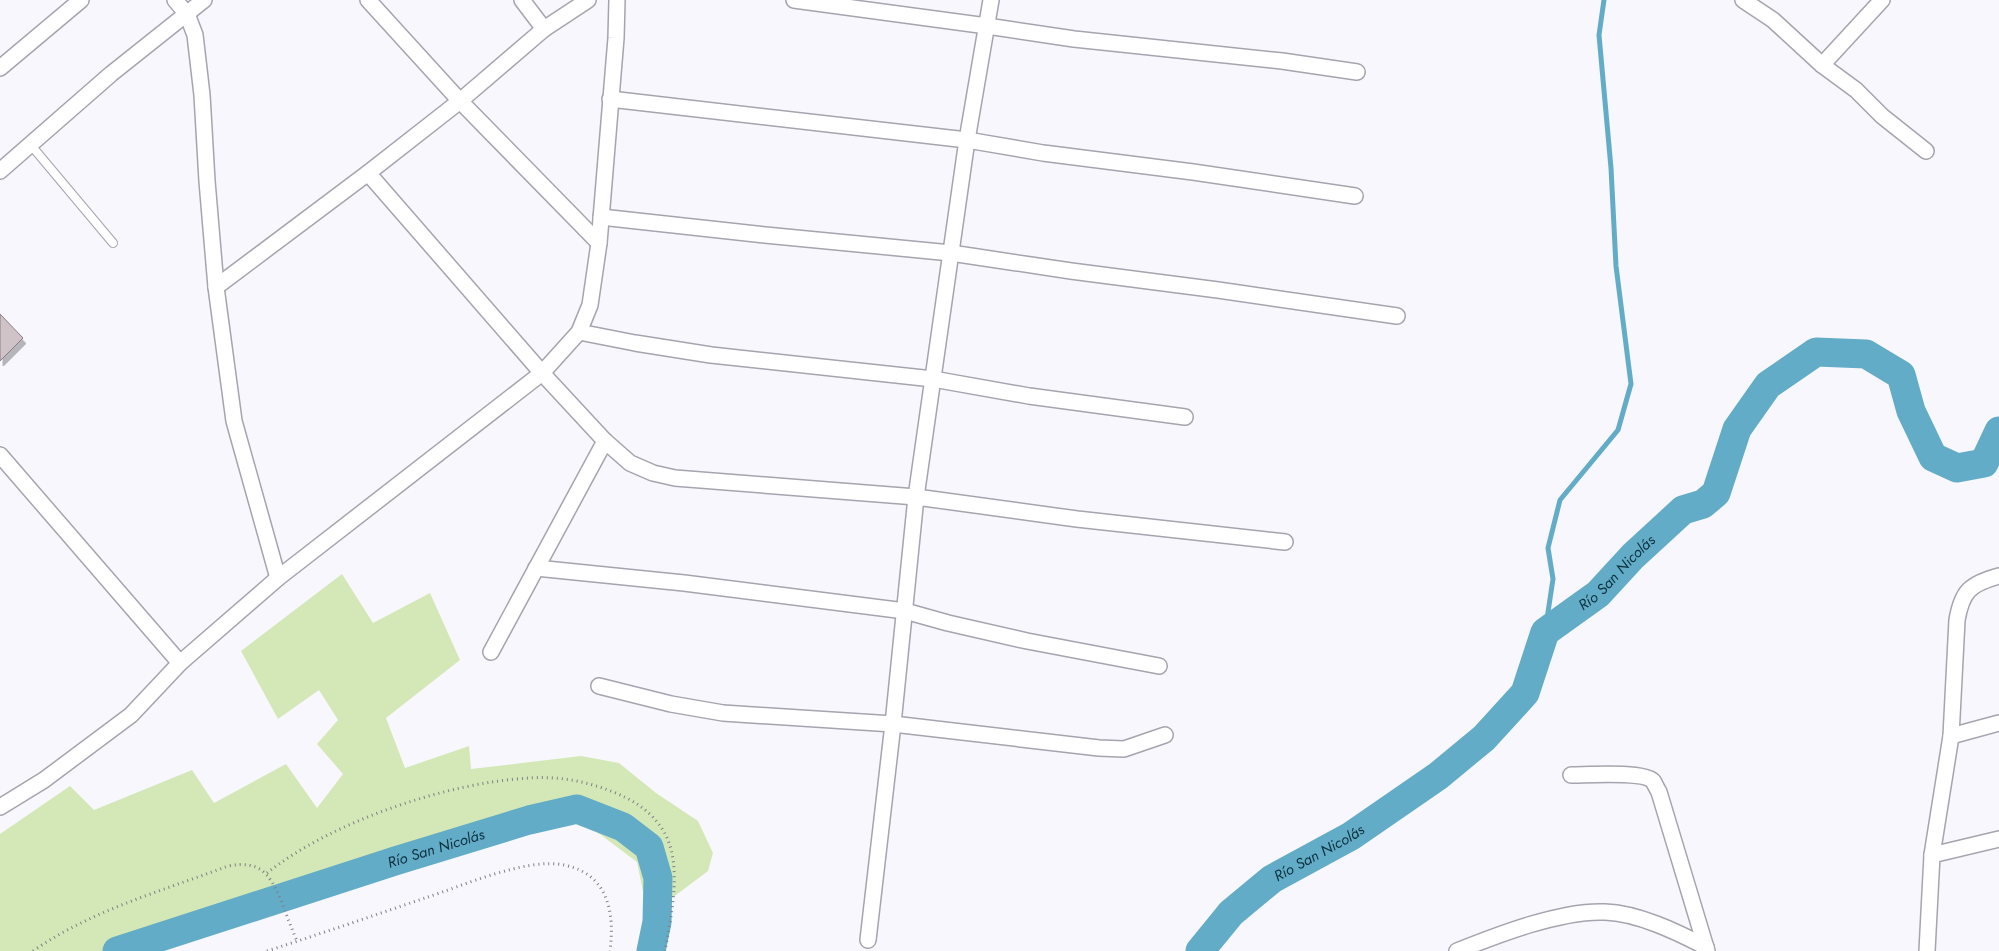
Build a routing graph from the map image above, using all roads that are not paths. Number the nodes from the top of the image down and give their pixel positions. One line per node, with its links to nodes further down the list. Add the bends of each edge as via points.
1 (81, 0): 16 (street)
2 (175, 0): 12 (street)
3 (204, 0): 12 (street)
4 (368, 0): 19 (street)
5 (522, 0): 14 (street)
6 (588, 0): 14 (street)
7 (617, 0): 18 (street)
8 (794, 0): 13 (street)
9 (991, 0): 13 (street)
10 (1743, 0): 15 (street, via 1773,20)
11 (1882, 0): 15 (street)
12 (187, 14): 21 (street); 30 (street, via 195,35 202,95)
13 (987, 26): 17 (street); 20 (street)
14 (544, 29): 19 (street)
15 (1822, 65): 22 (street)
16 (0, 68)
17 (1357, 72)
18 (610, 99): 20 (street); 26 (street)
19 (460, 100): 24 (street); 27 (street)
20 (967, 140): 25 (street); 29 (street)
21 (30, 144): 23 (street); 28 (lane)
22 (1926, 151)
23 (0, 170)
24 (368, 173): 30 (street); 33 (street)
25 (1355, 196)
26 (601, 217): 27 (street); 29 (street)
27 (599, 242): 32 (street, via 590,305)
28 (114, 243)
29 (950, 253): 31 (street); 34 (street)
30 (216, 287): 43 (street, via 234,421)
31 (1397, 316)
32 (579, 332): 33 (street); 34 (street, via 711,355)
33 (542, 373): 36 (street); 43 (street)
34 (932, 379): 35 (street); 39 (street)
35 (1185, 417)
36 (605, 441): 39 (street, via 630,463 675,478); 41 (street)
37 (0, 455): 38 (street)
38 (5, 472): 46 (street)
39 (916, 497): 40 (street); 44 (street)
40 (1285, 542)
41 (536, 568): 44 (street); 45 (street)
42 (1999, 576): 52 (street, via 1969,589 1960,604)
43 (278, 578): 46 (street)
44 (905, 611): 47 (street, via 956,625); 50 (street)
45 (491, 652)
46 (180, 663): 54 (street, via 131,715 44,780)
47 (1159, 666)
48 (599, 686): 50 (street, via 723,714)
49 (1999, 723): 52 (street)
50 (893, 724): 51 (street, via 1115,749 1129,748); 57 (street)
51 (1165, 735)
52 (1951, 736): 56 (street)
53 (1571, 775): 58 (street, via 1618,774 1653,781)
54 (0, 806)
55 (1999, 838): 56 (street)
56 (1932, 854): 60 (street)
57 (868, 940)
58 (1706, 949): 59 (street, via 1652,923 1606,912 1577,913 1542,922)
59 (1457, 951)
60 (1927, 951)

